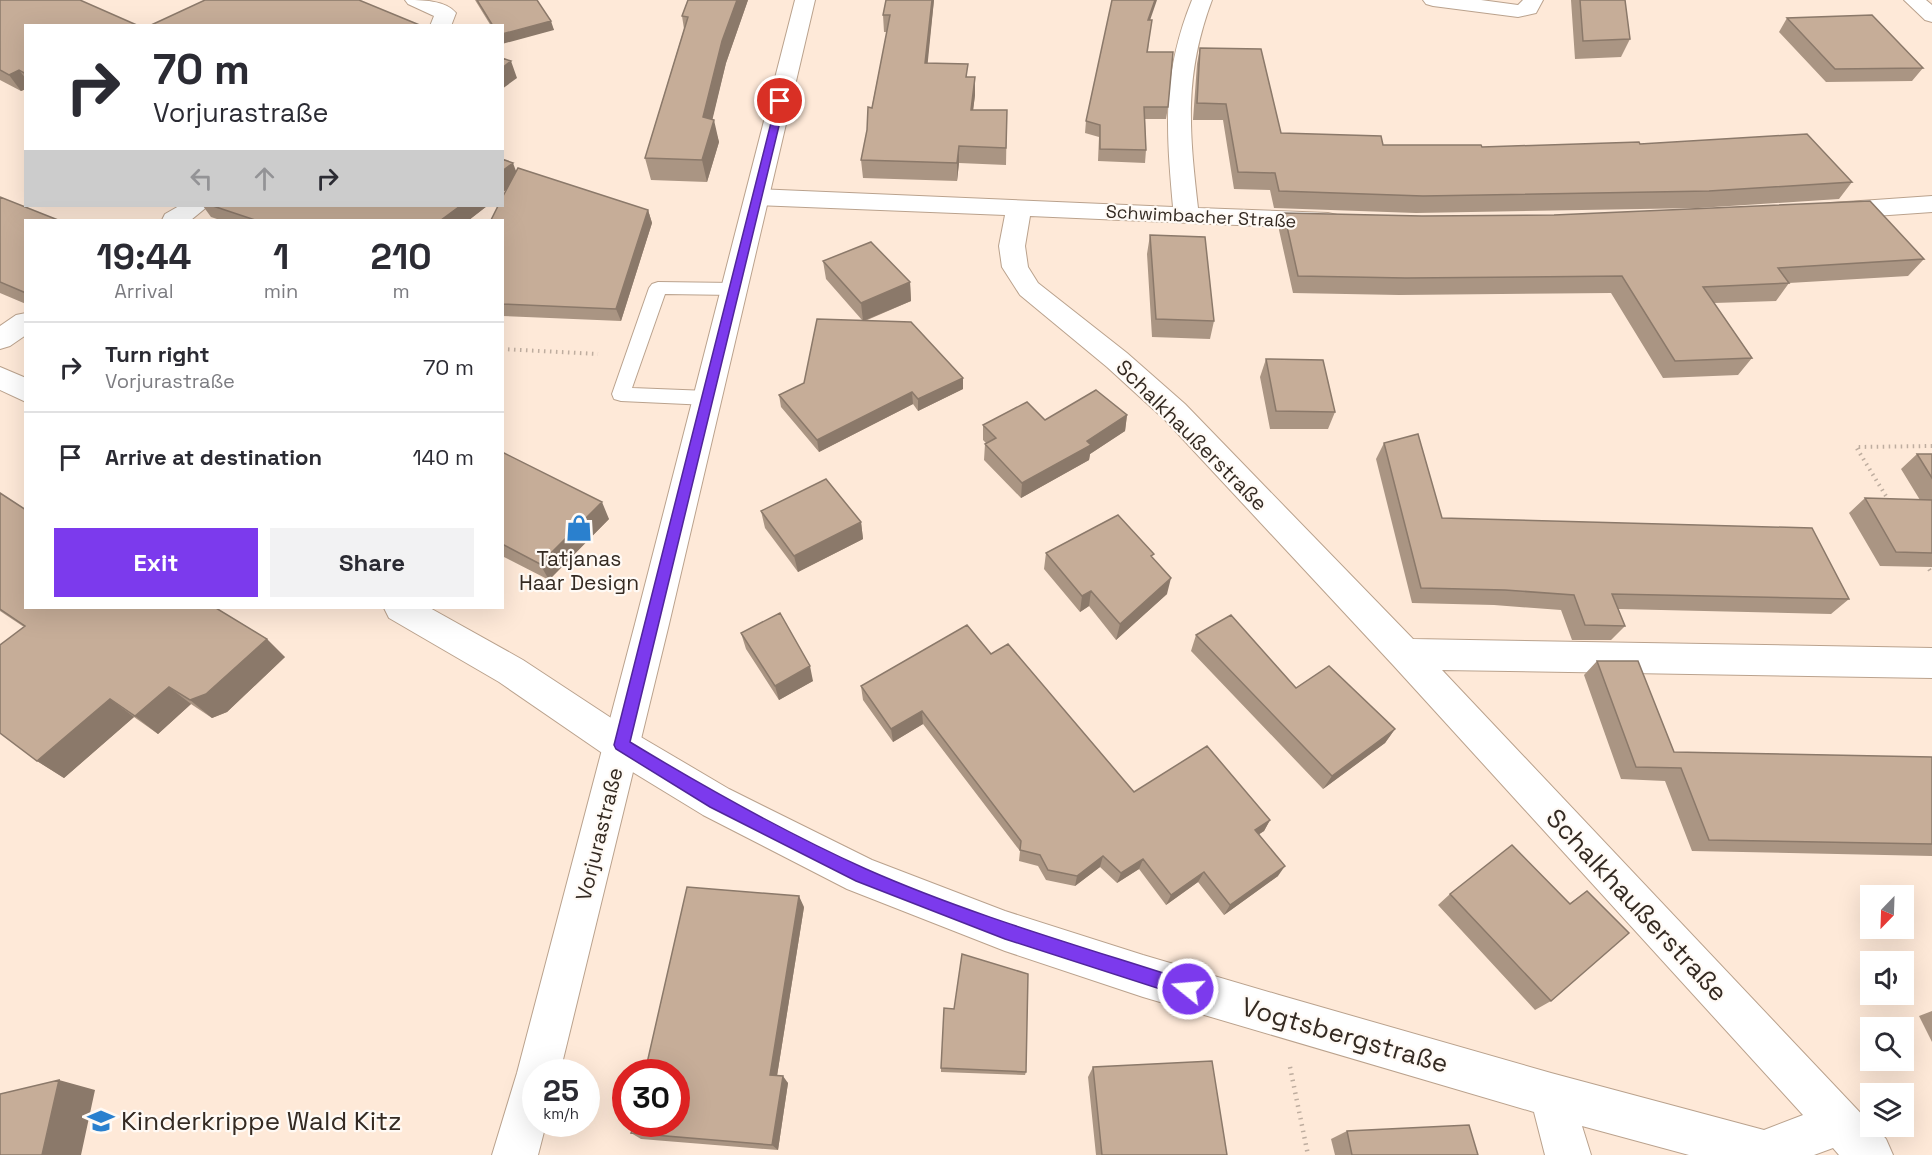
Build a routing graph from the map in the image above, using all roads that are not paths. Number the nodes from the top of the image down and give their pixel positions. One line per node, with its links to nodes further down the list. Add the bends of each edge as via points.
1 (415, 0): 8 (street, via 446,13)
2 (805, 0): 9 (street, Vorjurastraße)
3 (1202, 0): 14 (street, via 1180,79)
4 (1433, 0): 5 (street, via 1518,11 1529,9)
5 (1533, 0)
6 (1914, 0): 7 (street)
7 (1932, 16)
8 (441, 24)
9 (757, 198): 12 (street, Schwimbacher Straße); 17 (street, Vorjurastraße)
10 (1932, 204): 13 (street)
11 (194, 207): 15 (street)
12 (1019, 207): 14 (street, Schwimbacher Straße); 24 (street, Schalkhaußerstraße, via 1012,246 1015,267 1029,289 1175,412)
13 (1813, 212)
14 (1186, 215): 16 (street, Schwimbacher Straße)
15 (176, 219)
16 (1349, 221)
17 (735, 289): 22 (street, Vorjurastraße); 22 (lane, via 658,288 621,394)
18 (24, 323): 19 (street)
19 (0, 339)
20 (0, 377): 21 (street)
21 (24, 391)
22 (708, 398): 26 (street, Vorjurastraße)
23 (403, 609): 26 (street, Vogtsbergstraße, via 511,671)
24 (1405, 654): 25 (street); 29 (street, Schalkhaußerstraße)
25 (1932, 663)
26 (621, 745): 27 (street, Vorjurastraße); 28 (street, Vogtsbergstraße, via 716,802 861,875 1005,931 1143,976)
27 (541, 1059)
28 (1551, 1095): 29 (street, Vogtsbergstraße, via 1764,1153); 32 (street)
29 (1838, 1123): 33 (street, Schalkhaußerstraße)
30 (522, 1130): 31 (street)
31 (515, 1155)
32 (1568, 1155)
33 (1870, 1155)

